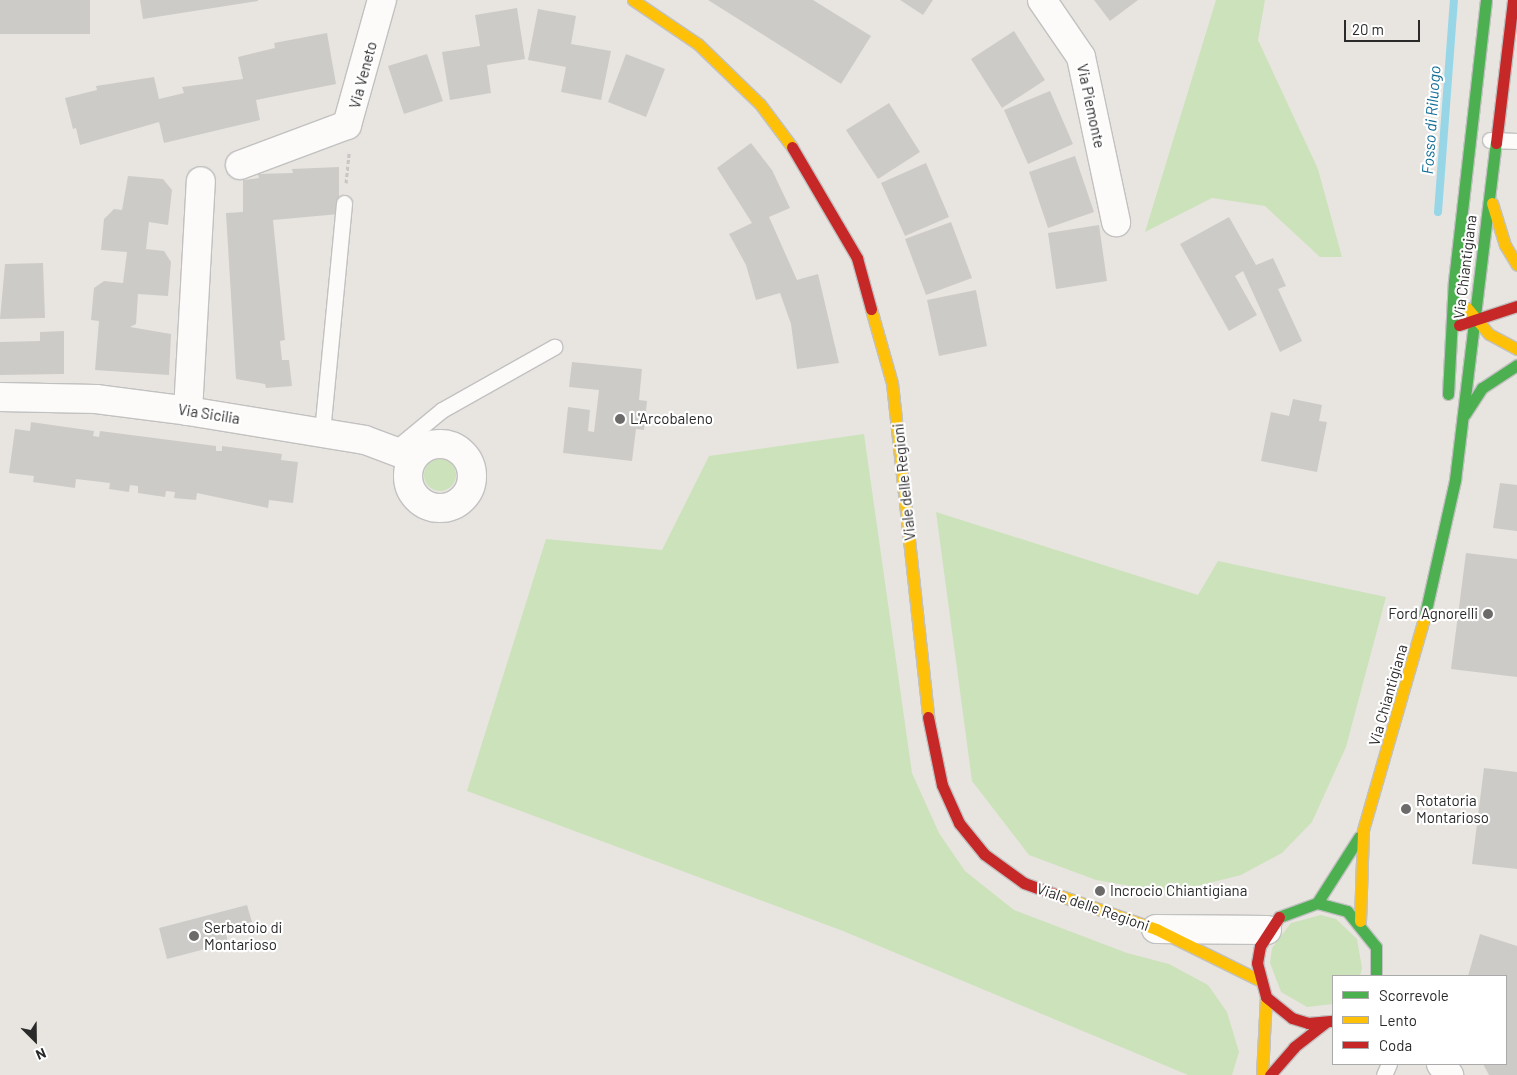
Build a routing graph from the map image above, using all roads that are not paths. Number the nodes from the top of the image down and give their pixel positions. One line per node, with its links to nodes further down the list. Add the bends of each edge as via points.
1 (382, 0): 9 (street, Via Veneto, via 351,119 327,136)
2 (633, 0): 33 (main road, Viale delle Regioni, via 698,44 760,104 812,175 857,258 892,383 930,732 953,813 984,854 1012,876 1051,895)
3 (1042, 0): 13 (street, Via Piemonte, via 1081,57)
4 (1486, 0): 6 (main road, Via Chiantigiana)
5 (1513, 0): 7 (main road, Via Chiantigiana)
6 (1471, 137): 7 (lane); 15 (main road, Via Chiantigiana)
7 (1496, 140): 8 (lane); 11 (main road, Via Chiantigiana)
8 (1517, 141)
9 (240, 165)
10 (201, 181): 24 (street)
11 (1489, 194): 14 (main road, via 1505,245); 17 (main road, Via Chiantigiana)
12 (344, 203): 26 (lane)
13 (1116, 222)
14 (1517, 265)
15 (1454, 282): 17 (main road); 18 (main road, Via Chiantigiana)
16 (1517, 306): 17 (main road)
17 (1474, 319): 18 (main road); 20 (main road); 25 (main road, Via Chiantigiana)
18 (1452, 327): 23 (main road, Via Chiantigiana)
19 (554, 347): 27 (lane, via 442,410)
20 (1517, 349)
21 (1517, 365): 25 (main road, via 1482,388)
22 (0, 397): 24 (street, Via Sicilia, via 96,399)
23 (1447, 407)
24 (188, 411): 26 (street, Via Sicilia)
25 (1463, 420): 29 (main road, Via Chiantigiana, via 1456,480)
26 (322, 432): 27 (street, Via Sicilia)
27 (405, 453)
28 (1442, 478): 29 (main road, Via Chiantigiana)
29 (1441, 536): 30 (main road, Via Chiantigiana, via 1413,666)
30 (1363, 830): 31 (main road, Via Chiantigiana); 32 (main road, Via Chiantigiana)
31 (1317, 903): 32 (main road, via 1333,905); 34 (main road, via 1280,916)
32 (1360, 921): 35 (main road, via 1372,940)
33 (1156, 929): 34 (street, Viale delle Regioni); 36 (main road, Viale delle Regioni)
34 (1267, 930): 36 (main road, via 1257,963)
35 (1380, 972)
36 (1259, 980): 37 (main road)
37 (1266, 996): 38 (main road, via 1292,1018); 39 (main road)
38 (1329, 1022): 40 (main road, via 1294,1047)
39 (1262, 1075)
40 (1270, 1075)

